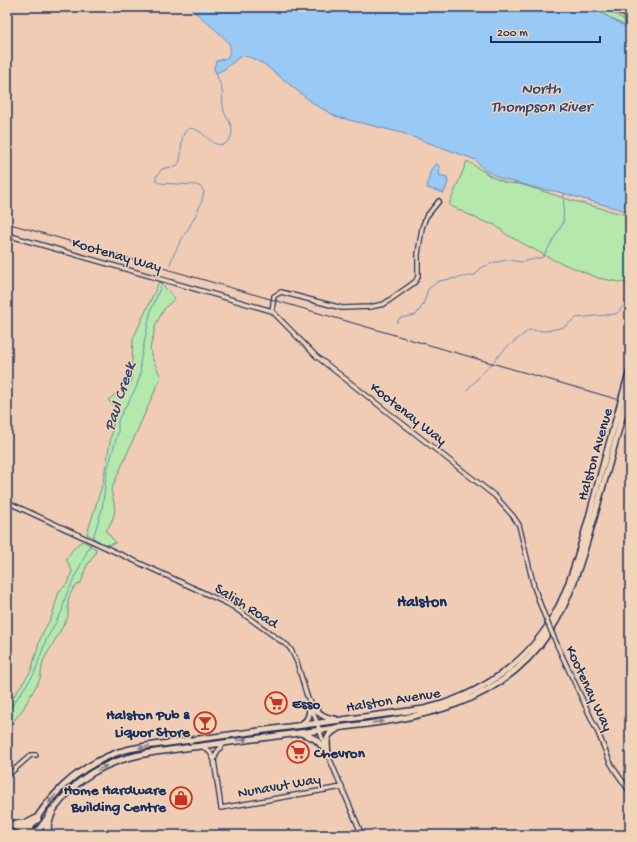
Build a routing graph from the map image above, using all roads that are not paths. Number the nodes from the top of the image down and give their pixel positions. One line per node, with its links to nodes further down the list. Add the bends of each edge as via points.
1 (611, 7): 2 (street)
2 (630, 17)
3 (439, 201): 5 (street, via 426,217 422,228 416,282 389,301 378,306 342,308 281,292 274,296)
4 (7, 235): 5 (street, Kootenay Way)
5 (272, 311): 24 (street, Kootenay Way, bridge, via 316,356 505,505 519,525 534,587 558,647 610,762)
6 (630, 371): 7 (main road, Halston Avenue)
7 (628, 388): 8 (main road, Halston Avenue, bridge)
8 (620, 416): 11 (main road, Halston Avenue, via 568,584 556,612 530,648 498,677 456,700 424,709); 14 (main road, Halston Avenue, one-way to 8, via 425,714 458,704 502,681 534,652 550,632 573,586)
9 (7, 502): 10 (street, Salish Road, via 235,608 291,650)
10 (310, 703): 11 (main road, via 323,716); 12 (street, Salish Road); 13 (main road, via 308,718 304,723)
11 (345, 719): 12 (main road, Halston Avenue)
12 (317, 723): 13 (main road, Halston Avenue); 15 (street, Salish Road)
13 (294, 726): 26 (main road, Halston Avenue, one-way to 26, via 146,746 117,753 93,764 68,781 53,796)
14 (339, 728): 15 (main road, Halston Avenue); 20 (main road, via 331,732 327,739)
15 (320, 730): 16 (main road, Halston Avenue); 20 (street, Salish Road)
16 (297, 733): 17 (main road, Halston Avenue, one-way to 16); 20 (main road, via 314,737)
17 (224, 743): 18 (main road, Halston Avenue); 21 (street)
18 (202, 746): 21 (street, via 210,752); 25 (main road, Halston Avenue, one-way to 18, via 73,786 93,772 116,761 146,753)
19 (36, 755): 22 (street, via 31,755)
20 (328, 755): 23 (street, Salish Road)
21 (214, 760): 23 (street, Nunavut Way, via 221,808)
22 (7, 776)
23 (342, 787): 30 (street, Salish Road)
24 (630, 792)
25 (52, 811): 32 (main road, Halston Avenue); 33 (highway, via 47,825)
26 (37, 819): 27 (highway, via 20,825); 29 (main road, Halston Avenue)
27 (7, 823): 29 (highway)
28 (7, 832): 31 (highway)
29 (27, 833): 32 (highway)
30 (362, 834): 34 (street)
31 (15, 835)
32 (37, 835)
33 (50, 835)
34 (345, 835)

